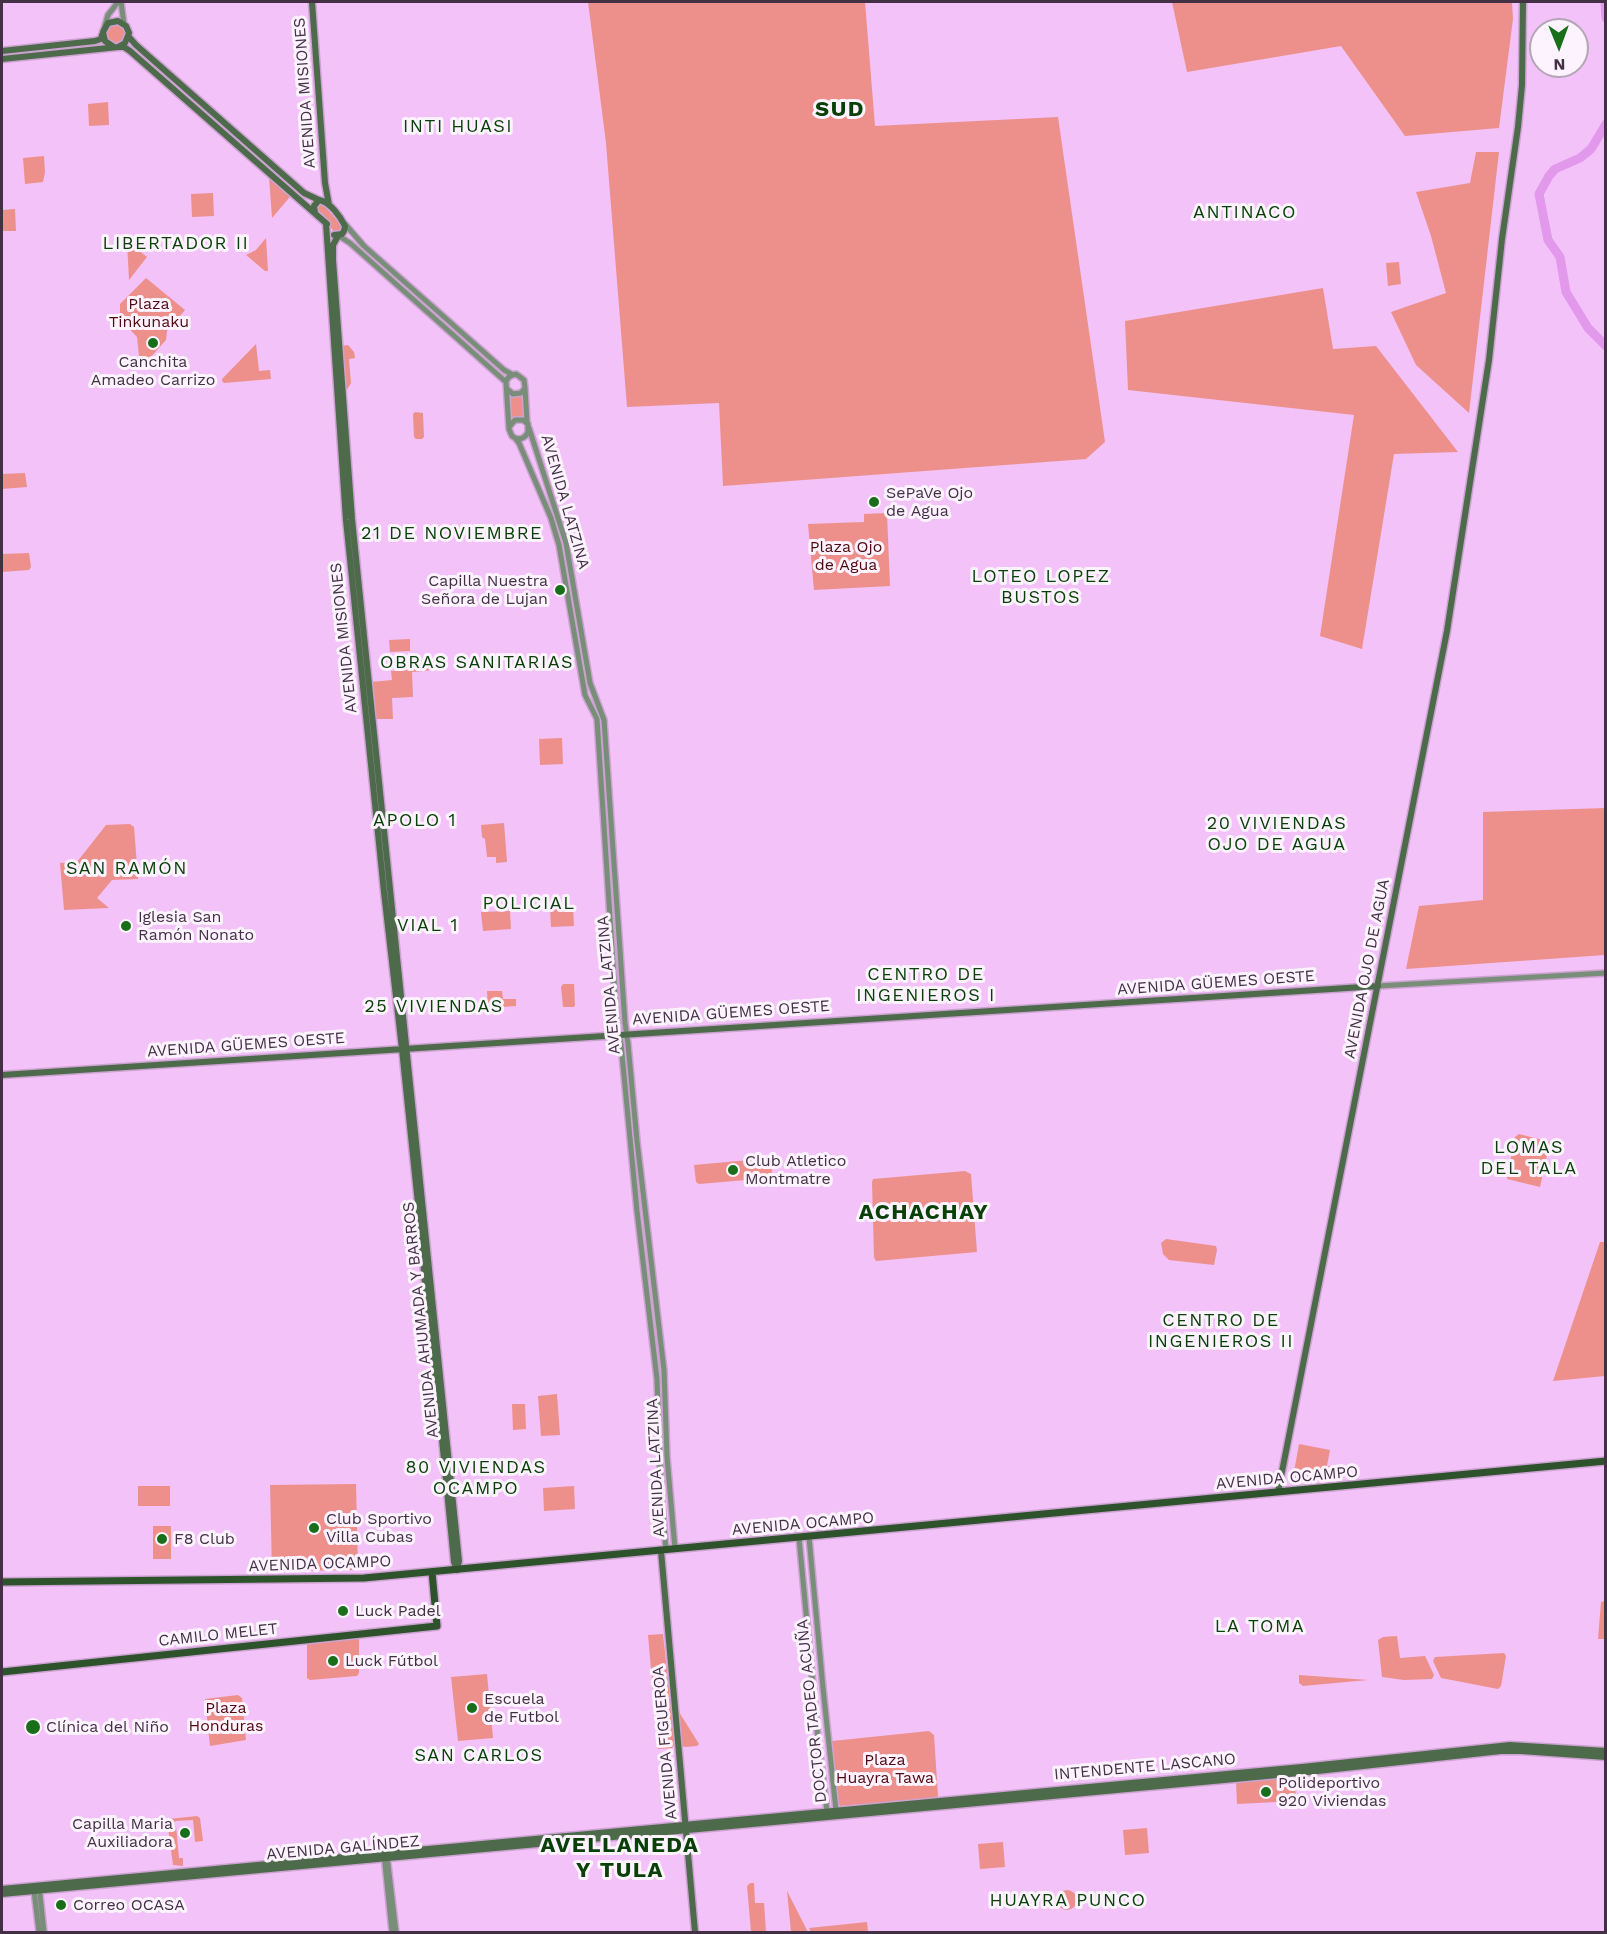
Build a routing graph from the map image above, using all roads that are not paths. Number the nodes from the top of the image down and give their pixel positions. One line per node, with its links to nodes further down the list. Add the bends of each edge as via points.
1 (119, 2): 4 (street); 5 (street, via 108,15)
2 (312, 2): 10 (main road, AVENIDA MISIONES)
3 (1523, 2): 24 (main road, AVENIDA OJO DE AGUA, via 1522,85 1489,360 1447,631)
4 (124, 24): 5 (main road, via 112,22); 6 (main road)
5 (103, 31): 7 (main road, via 107,44); 8 (main road, via 95,41)
6 (128, 36): 7 (main road, via 125,43); 11 (main road, via 304,193)
7 (116, 47): 9 (main road); 13 (main road, via 130,51)
8 (2, 51)
9 (2, 59)
10 (325, 183): 11 (main road, AVENIDA MISIONES); 12 (main road, AVENIDA MISIONES)
11 (319, 199): 12 (main road); 13 (main road, AVENIDA MISIONES)
12 (329, 205): 15 (main road)
13 (315, 213): 14 (main road)
14 (326, 223): 16 (main road, via 331,233); 27 (main road, AVENIDA MISIONES, via 346,520 382,881)
15 (344, 224): 16 (main road, AVENIDA MISIONES, via 344,231); 17 (street, via 364,246)
16 (338, 236): 18 (street); 27 (main road, AVENIDA MISIONES, via 333,245 333,260 352,519)
17 (513, 375): 18 (street, via 508,377); 19 (street, via 522,377)
18 (506, 386): 19 (street, via 516,394); 21 (street)
19 (525, 386): 20 (street, AVENIDA LATZINA)
20 (528, 425): 21 (street, via 516,420); 22 (street, via 524,438); 26 (street, AVENIDA LATZINA, via 568,550 590,682 604,720)
21 (509, 427): 22 (street)
22 (514, 438): 25 (street, AVENIDA LATZINA, via 559,544 585,695 597,719)
23 (1605, 973): 24 (street, AVENIDA GÜEMES OESTE)
24 (1378, 986): 26 (main road, AVENIDA GÜEMES OESTE); 30 (main road, AVENIDA OJO DE AGUA)
25 (619, 1034): 26 (main road, AVENIDA GÜEMES OESTE); 27 (main road, AVENIDA GÜEMES OESTE); 34 (street, AVENIDA LATZINA, via 657,1379)
26 (626, 1034): 33 (street, AVENIDA LATZINA, via 664,1370)
27 (405, 1049): 28 (main road, AVENIDA GÜEMES OESTE); 35 (main road, AVENIDA AHUMADA Y BARROS, via 428,1319)
28 (2, 1075)
29 (1605, 1461): 30 (main road, AVENIDA OCAMPO)
30 (1278, 1492): 31 (main road, AVENIDA OCAMPO)
31 (809, 1537): 32 (main road, AVENIDA OCAMPO); 42 (street, DOCTOR TADEO ACUÑA)
32 (800, 1538): 33 (main road, AVENIDA OCAMPO); 41 (street, DOCTOR TADEO ACUÑA)
33 (675, 1549): 34 (main road, AVENIDA OCAMPO)
34 (663, 1550): 35 (main road, AVENIDA OCAMPO); 43 (main road, AVENIDA FIGUEROA)
35 (457, 1570): 36 (main road, AVENIDA OCAMPO)
36 (432, 1572): 37 (main road, AVENIDA OCAMPO, via 364,1578); 38 (main road, CAMILO MELET, via 437,1626)
37 (2, 1582)
38 (2, 1672)
39 (1605, 1751): 42 (main road, INTENDENTE LASCANO, via 1510,1745)
40 (1605, 1757): 42 (main road, INTENDENTE LASCANO, via 1511,1750 1299,1773)
41 (827, 1811): 42 (main road, INTENDENTE LASCANO); 43 (main road, INTENDENTE LASCANO)
42 (834, 1813): 43 (main road, INTENDENTE LASCANO)
43 (687, 1827): 44 (main road, AVENIDA GALÍNDEZ); 52 (main road, AVENIDA FIGUEROA)
44 (386, 1856): 46 (main road, AVENIDA GALÍNDEZ); 50 (street); 51 (street)
45 (2, 1889): 46 (main road, AVENIDA GALÍNDEZ)
46 (38, 1889): 47 (main road, AVENIDA GALÍNDEZ); 48 (street); 49 (street)
47 (2, 1894)
48 (39, 1932)
49 (44, 1932)
50 (392, 1932)
51 (396, 1932)
52 (695, 1932)

